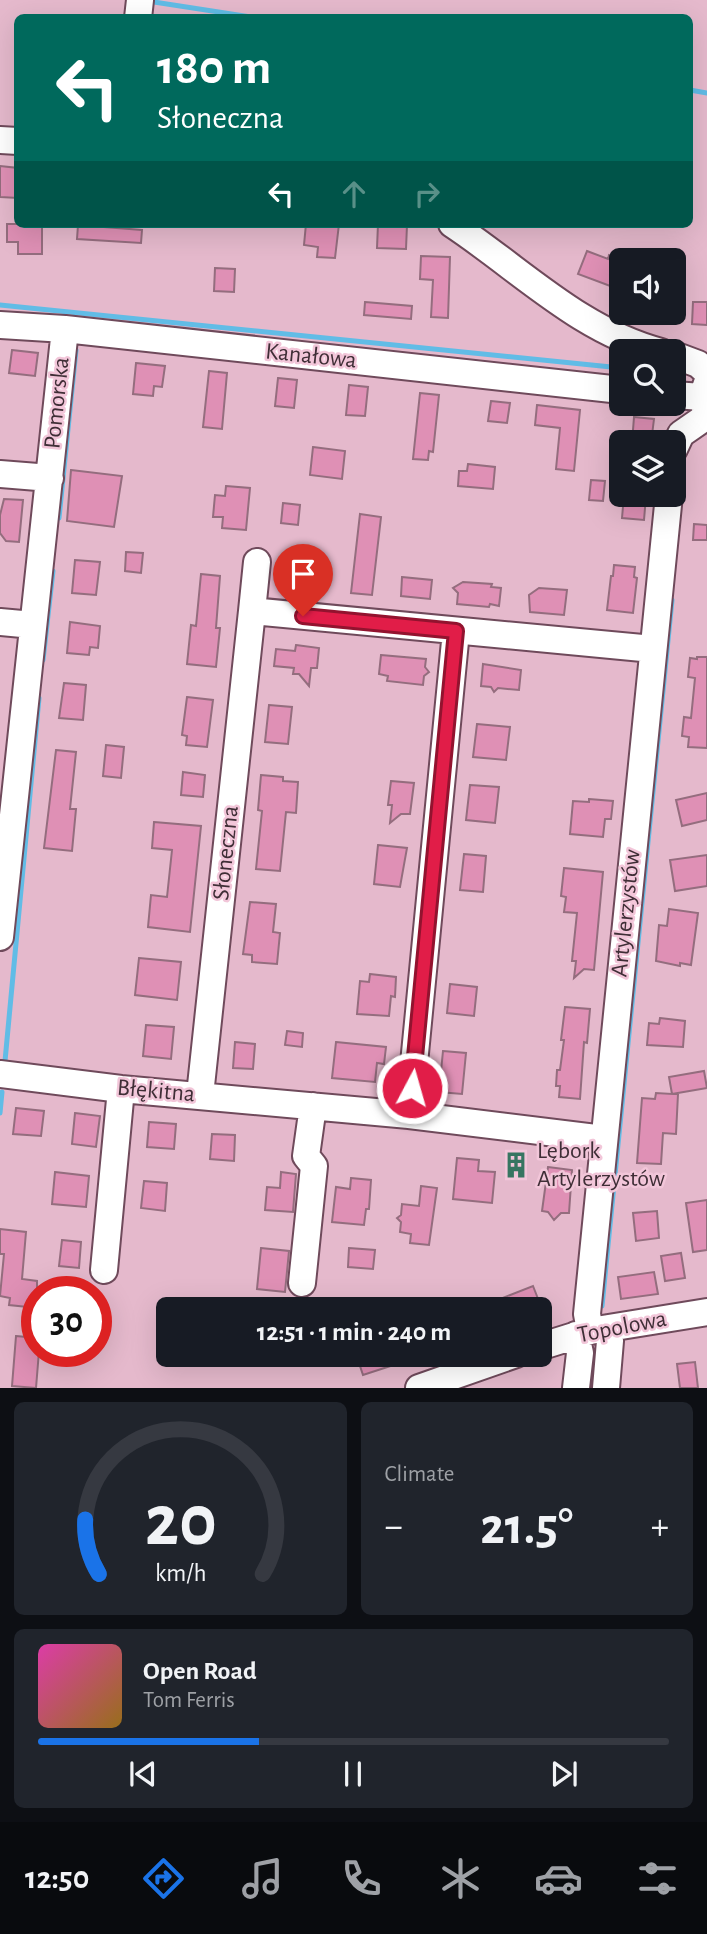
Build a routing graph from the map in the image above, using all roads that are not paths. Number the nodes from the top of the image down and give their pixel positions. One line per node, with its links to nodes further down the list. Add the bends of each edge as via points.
1 (458, 228): 4 (street, via 588,322)
2 (0, 325): 3 (street, Kanałowa)
3 (65, 329): 6 (street, Kanałowa); 11 (street, Pomorska)
4 (622, 339)
5 (686, 359): 8 (street)
6 (609, 389)
7 (686, 396): 8 (street)
8 (706, 396): 9 (street)
9 (684, 430)
10 (0, 474): 11 (street, Pomorska)
11 (50, 478): 16 (street, Pomorska)
12 (668, 507): 18 (street, Artylerzystów)
13 (257, 562): 14 (street, Słoneczna)
14 (252, 611): 17 (street); 23 (street, Słoneczna)
15 (0, 622): 16 (street)
16 (33, 625): 19 (street, Pomorska)
17 (456, 631): 18 (street); 25 (street)
18 (653, 649): 26 (street, Artylerzystów)
19 (9, 767): 20 (street, Pomorska)
20 (0, 937)
21 (0, 1074): 22 (street, Błękitna)
22 (121, 1089): 23 (street, Błękitna); 27 (street)
23 (200, 1095): 24 (street, Błękitna)
24 (313, 1106): 25 (street, Błękitna); 28 (street, via 306,1156 314,1166)
25 (409, 1115): 26 (street, Błękitna)
26 (604, 1139): 30 (street, Artylerzystów, via 587,1314)
27 (104, 1270)
28 (302, 1283)
29 (707, 1312): 30 (street, Topolowa)
30 (591, 1331): 31 (street, Topolowa); 34 (street, Artylerzystów, via 580,1353); 35 (street, via 610,1341)
31 (552, 1343)
32 (479, 1367): 33 (street)
33 (419, 1388)
34 (576, 1388)
35 (606, 1388)

